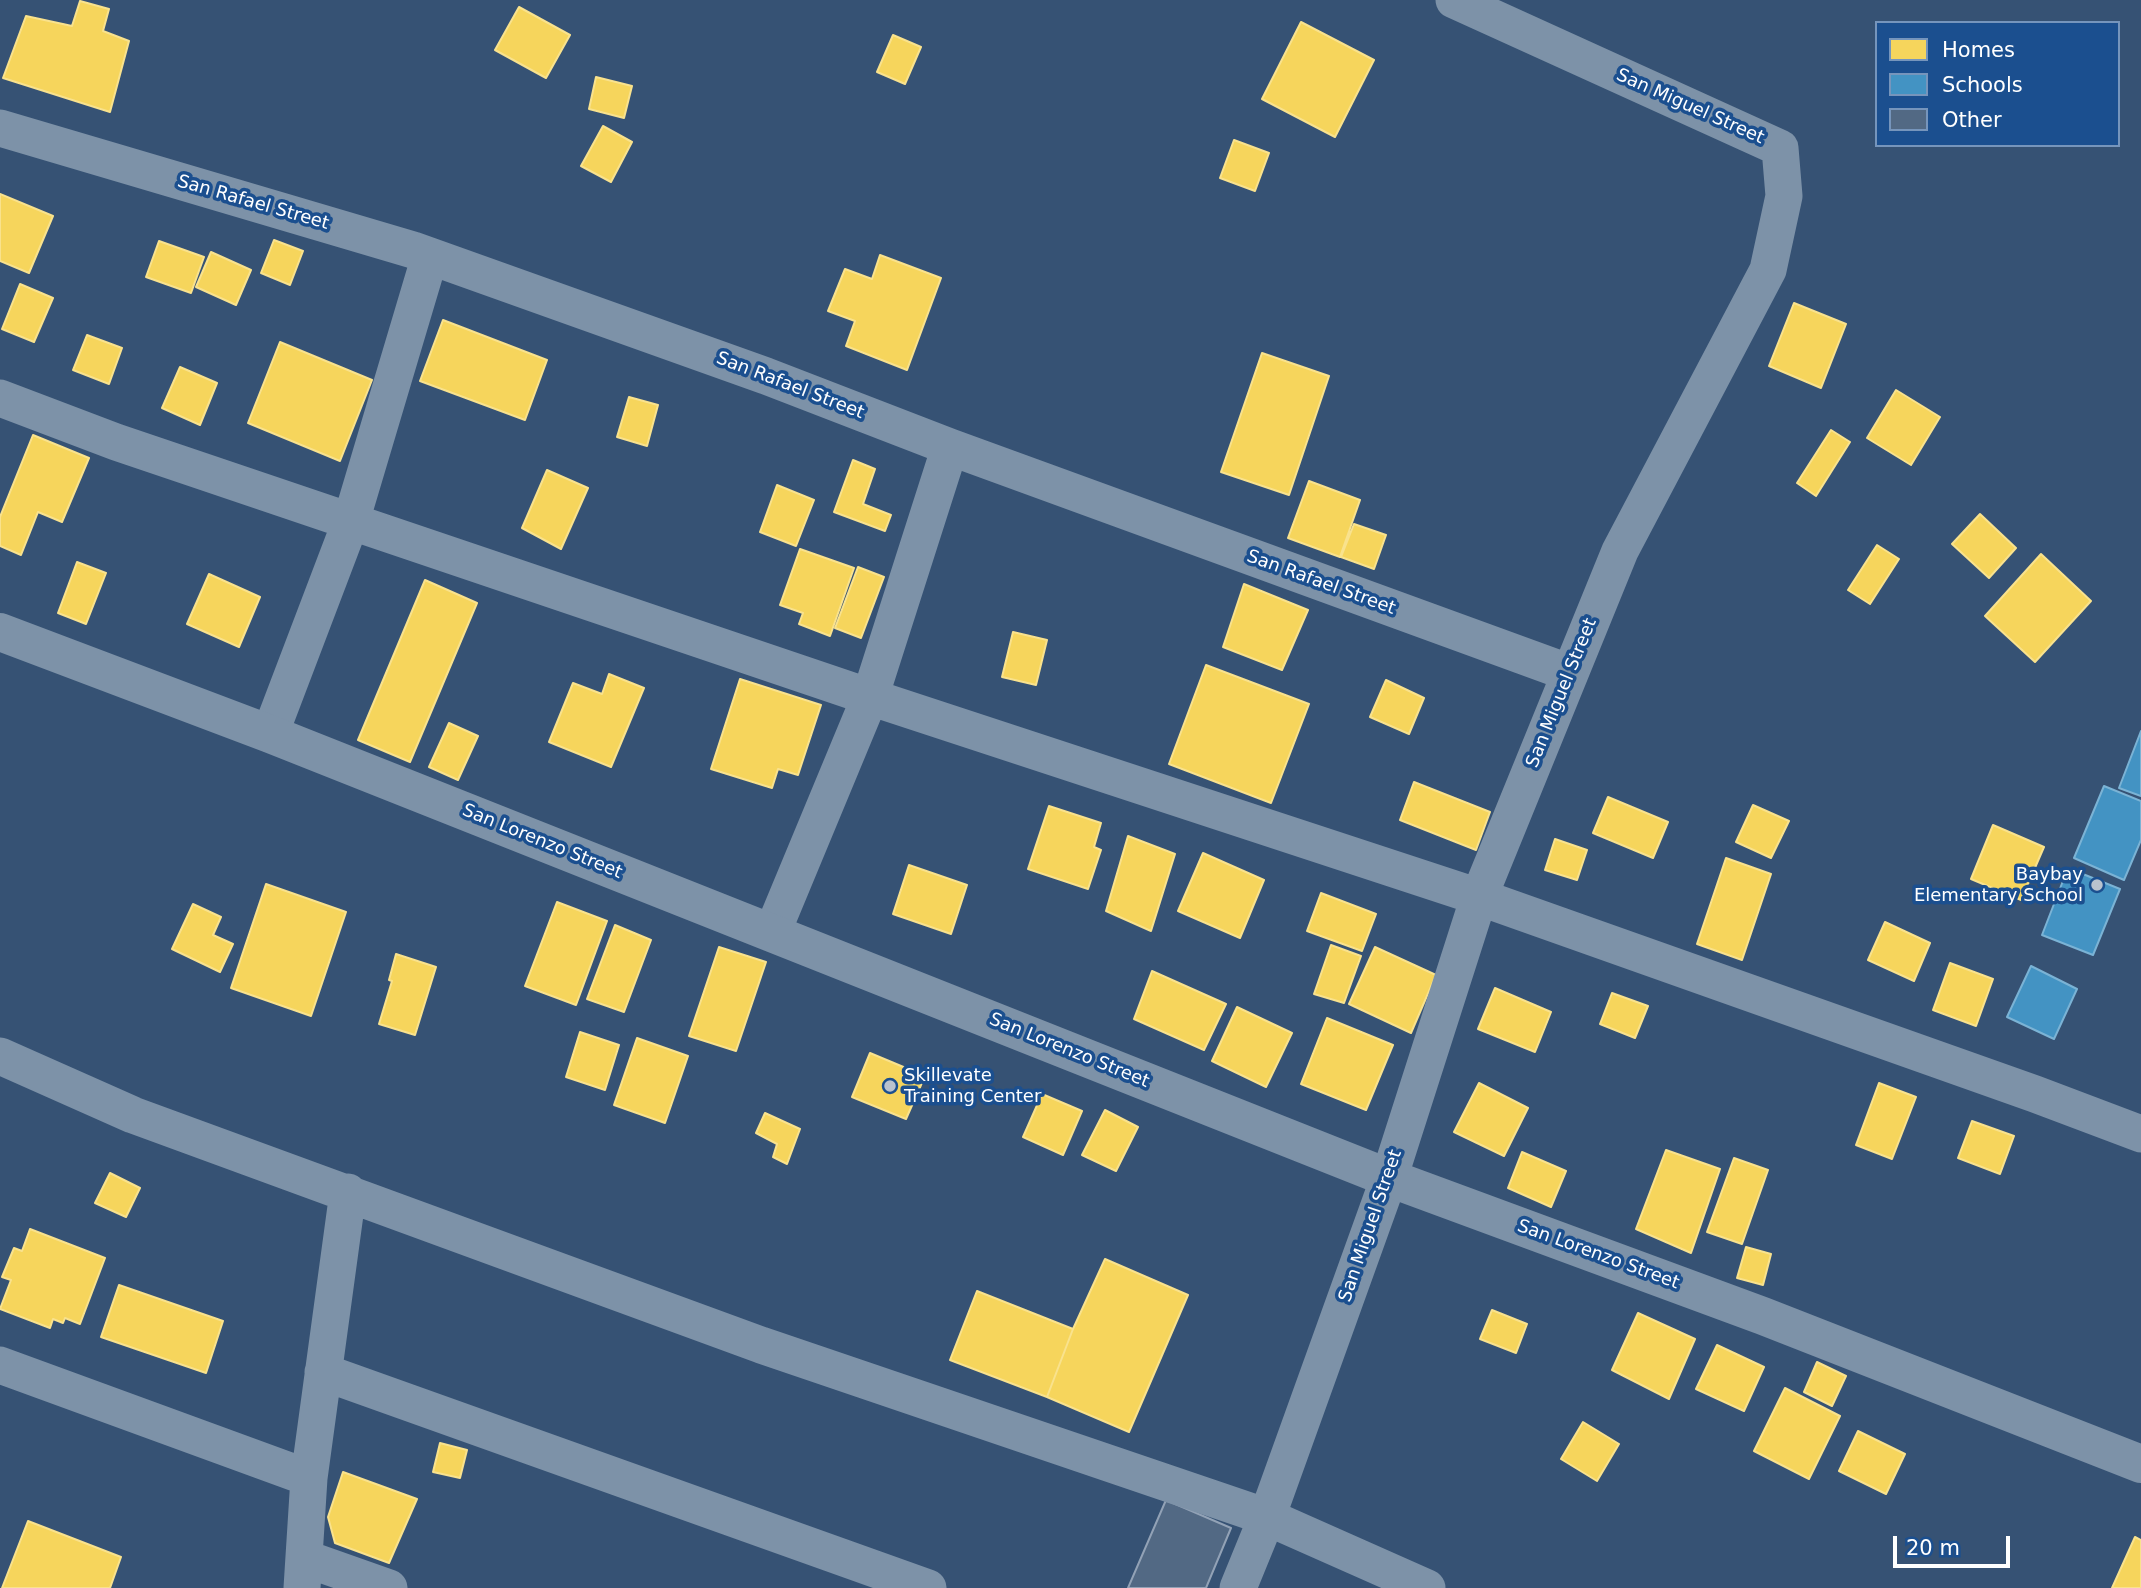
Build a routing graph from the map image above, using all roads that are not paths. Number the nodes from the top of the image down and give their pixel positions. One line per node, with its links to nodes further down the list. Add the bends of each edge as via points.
1 (1454, 0): 8 (street, San Miguel Street, via 1780,148 1784,197 1768,270 1620,551)
2 (0, 128): 3 (street, San Rafael Street)
3 (430, 256): 5 (street, San Rafael Street); 6 (street)
4 (0, 398): 6 (street)
5 (950, 447): 8 (street, San Rafael Street); 9 (street)
6 (351, 521): 9 (street); 10 (street)
7 (0, 632): 10 (street, San Lorenzo Street)
8 (1570, 673): 11 (street, San Miguel Street)
9 (870, 697): 11 (street); 12 (street)
10 (270, 734): 12 (street, San Lorenzo Street)
11 (1479, 897): 14 (street); 15 (street, San Miguel Street)
12 (772, 933): 15 (street, San Lorenzo Street)
13 (0, 1056): 16 (street, via 122,1110)
14 (2141, 1134)
15 (1389, 1178): 19 (street, San Lorenzo Street, via 1763,1316); 21 (street, San Miguel Street)
16 (348, 1192): 18 (street); 21 (street, via 761,1345)
17 (0, 1365): 20 (street)
18 (324, 1372): 20 (street); 24 (street)
19 (2141, 1464)
20 (309, 1478): 22 (street)
21 (1268, 1517): 25 (street, San Miguel Street); 26 (street)
22 (303, 1573): 23 (street)
23 (389, 1588)
24 (928, 1588)
25 (1238, 1588)
26 (1427, 1588)

